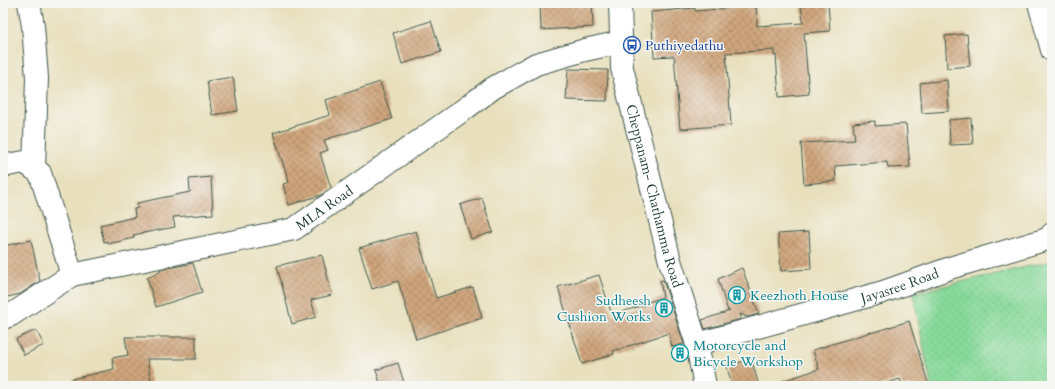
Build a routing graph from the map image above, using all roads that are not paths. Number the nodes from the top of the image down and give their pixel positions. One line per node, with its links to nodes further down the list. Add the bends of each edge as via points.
1 (29, 3): 7 (street, via 37,78)
2 (620, 3): 4 (street, Cheppanam- Chathamma Road)
3 (1040, 3): 5 (street)
4 (621, 42): 9 (street, MLA Road, via 536,64 493,88 294,229); 11 (street, Cheppanam- Chathamma Road, via 622,68 666,246)
5 (1052, 50)
6 (3, 166): 7 (street, via 24,162)
7 (34, 169): 9 (street, via 40,173)
8 (1052, 234): 11 (street, Jayasree Road, via 1051,238 954,267 883,292)
9 (72, 275): 10 (street, MLA Road)
10 (3, 318)
11 (697, 344): 12 (street, Cheppanam- Chathamma Road)
12 (705, 386)

